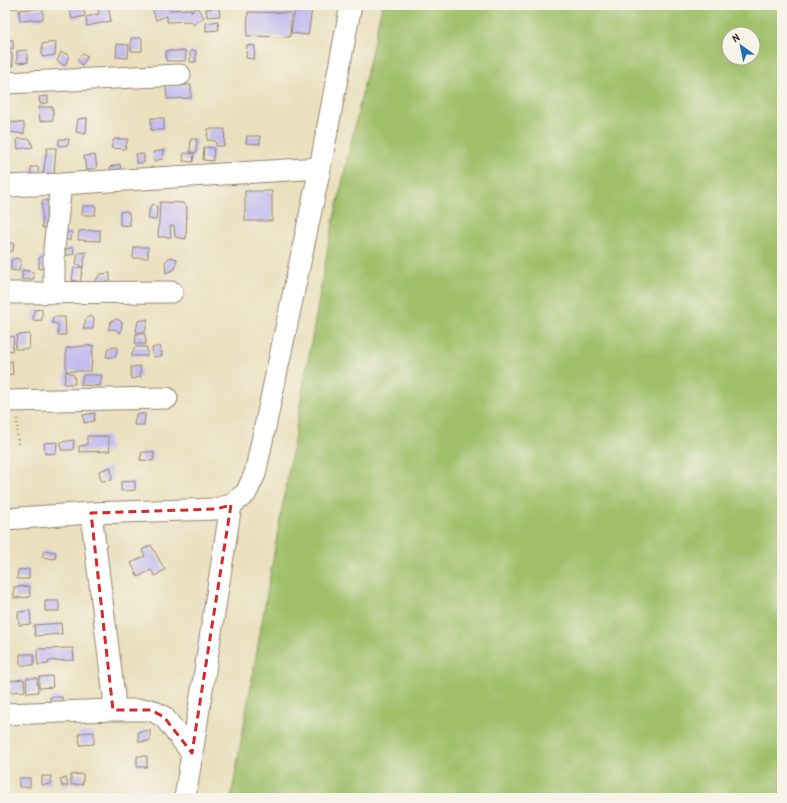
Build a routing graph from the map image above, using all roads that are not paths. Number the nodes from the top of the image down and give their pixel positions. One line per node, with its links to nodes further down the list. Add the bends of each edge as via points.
1 (351, 5): 4 (street)
2 (180, 75): 3 (street)
3 (5, 83)
4 (320, 168): 5 (street); 12 (street, via 255,474 246,493)
5 (61, 184): 6 (street); 9 (street, via 54,249)
6 (5, 186)
7 (172, 292): 9 (street)
8 (5, 293): 9 (street)
9 (54, 293)
10 (167, 398): 11 (street)
11 (10, 401)
12 (231, 505): 13 (street, via 216,509); 17 (street)
13 (91, 513): 14 (street); 15 (street)
14 (5, 519)
15 (114, 710): 16 (street); 17 (street, via 151,710 164,717)
16 (5, 714)
17 (192, 753): 18 (street)
18 (185, 798)

